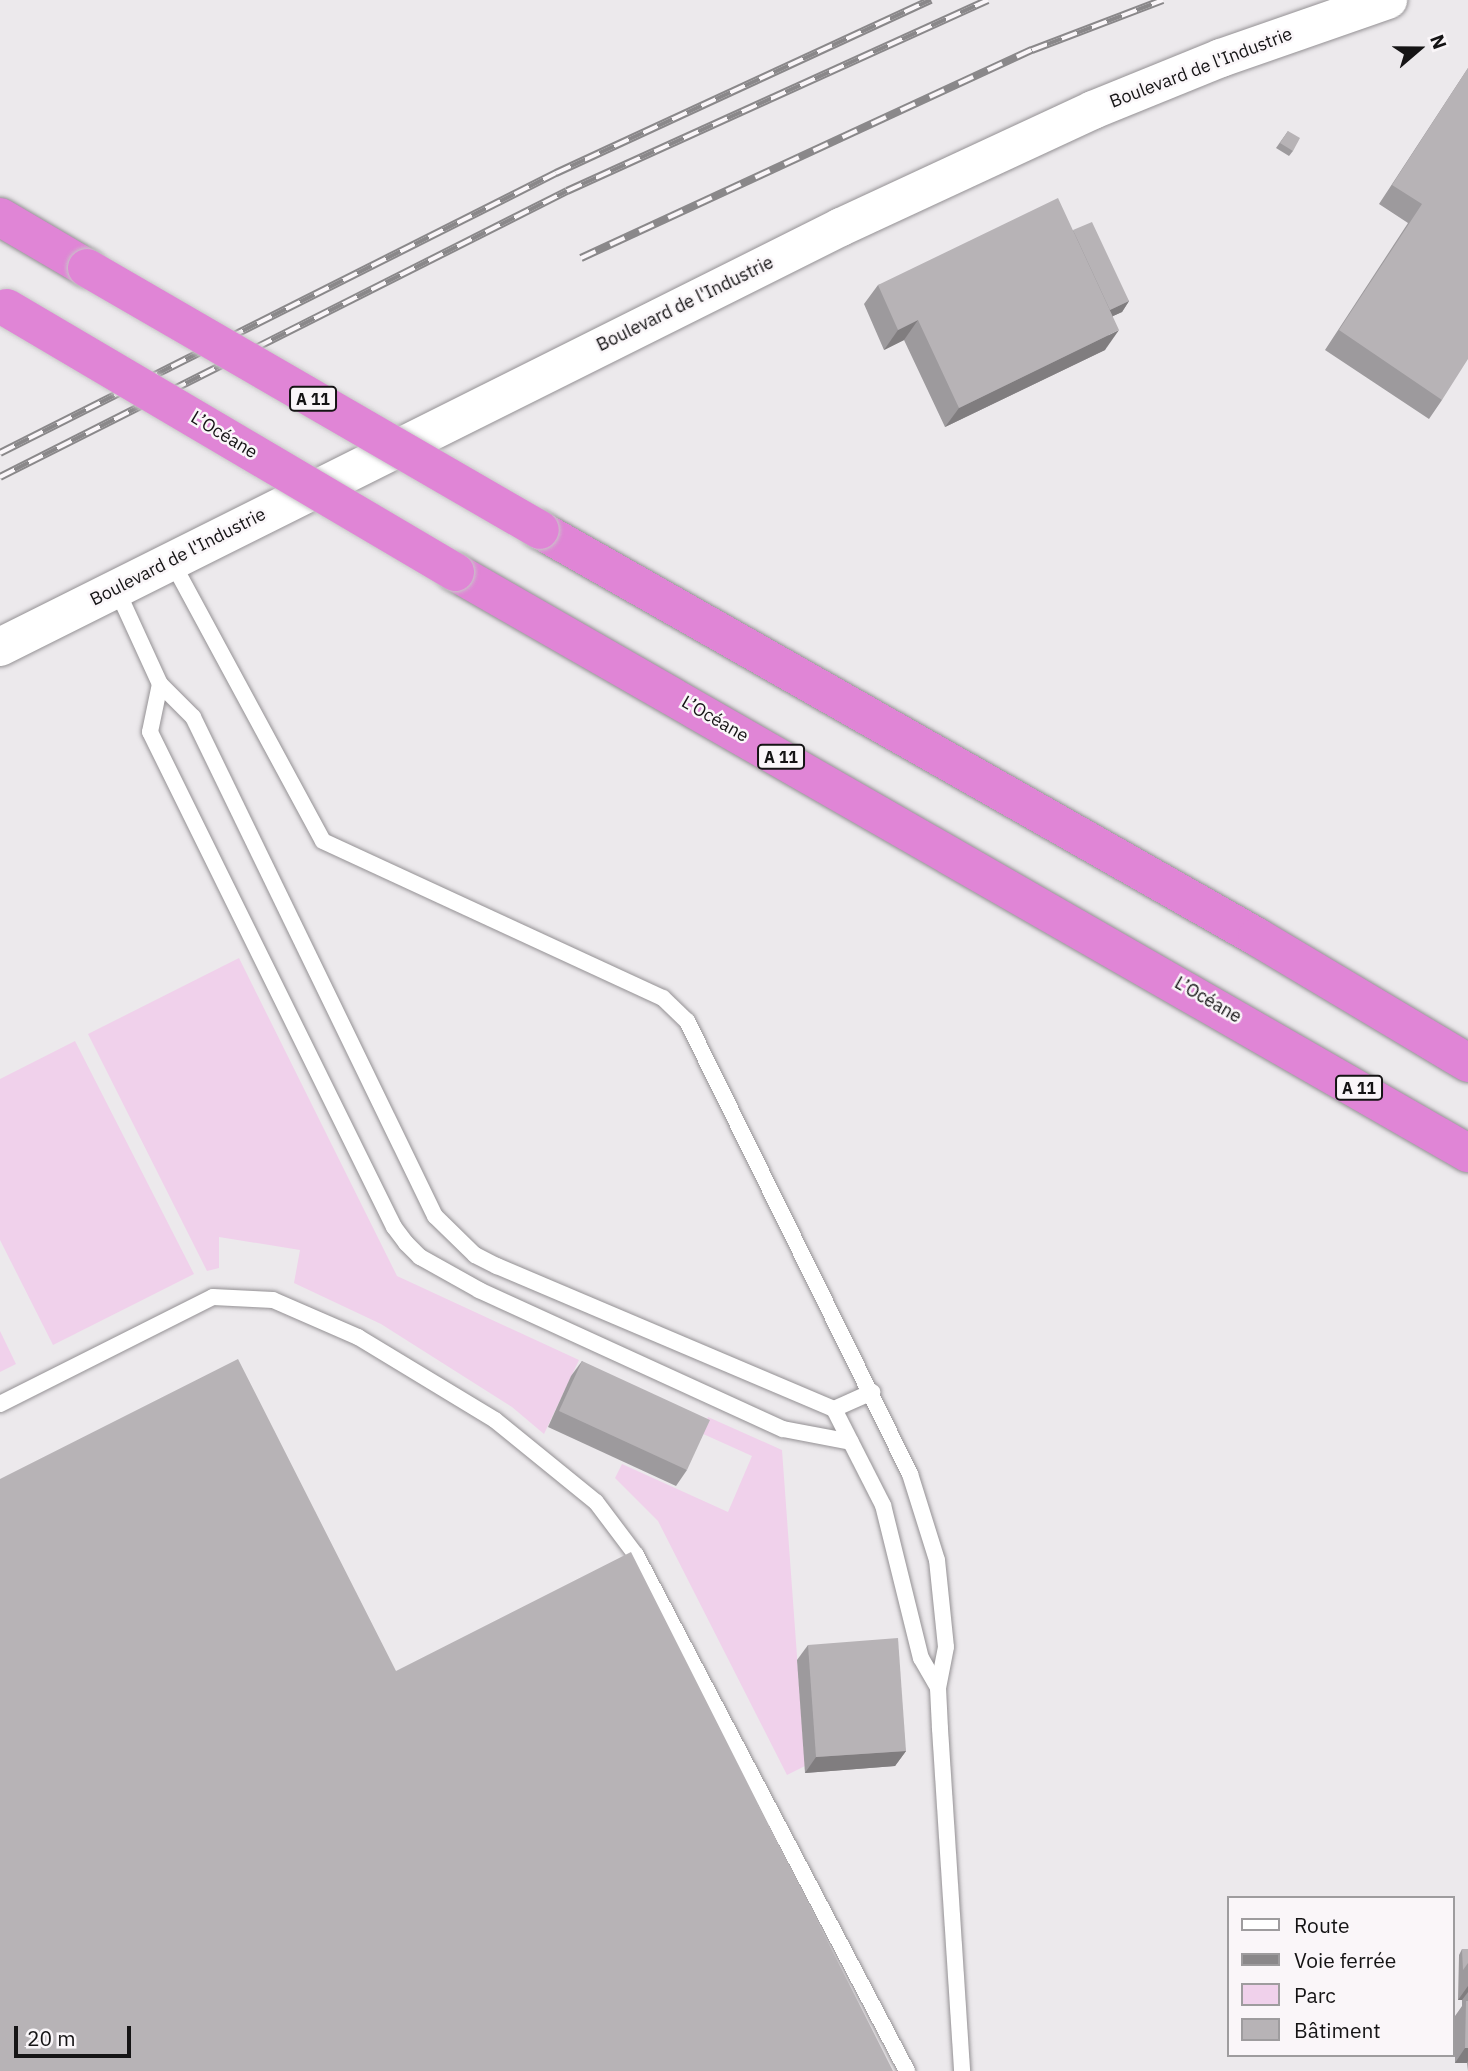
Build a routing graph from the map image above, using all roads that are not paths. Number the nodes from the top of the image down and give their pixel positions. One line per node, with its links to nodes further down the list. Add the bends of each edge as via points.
1 (1388, 0): 4 (street, Boulevard de l'Industrie, via 1221,58 1068,122 841,227)
2 (0, 217): 8 (highway, A 11, bridge, via 1257,937)
3 (4, 306): 9 (highway, L’Océane / A 11, bridge, via 455,572)
4 (171, 560): 5 (street, Boulevard de l'Industrie); 10 (lane, via 323,841 663,998 687,1021)
5 (116, 588): 6 (street, Boulevard de l'Industrie); 7 (lane)
6 (0, 647)
7 (160, 684): 12 (lane, via 193,717 435,1216 455,1238 497,1266); 13 (lane, via 150,732 394,1227 406,1243 420,1257 478,1290 783,1429)
8 (1468, 1063)
9 (1468, 1153)
10 (872, 1392): 12 (lane); 14 (lane, via 910,1474 937,1560 946,1647)
11 (0, 1404): 15 (lane, via 213,1297 273,1300 286,1305 358,1337 495,1420 596,1502 636,1555)
12 (834, 1409): 13 (lane)
13 (851, 1442): 14 (lane, via 883,1505 921,1658)
14 (938, 1688): 16 (lane)
15 (907, 2071)
16 (962, 2071)

